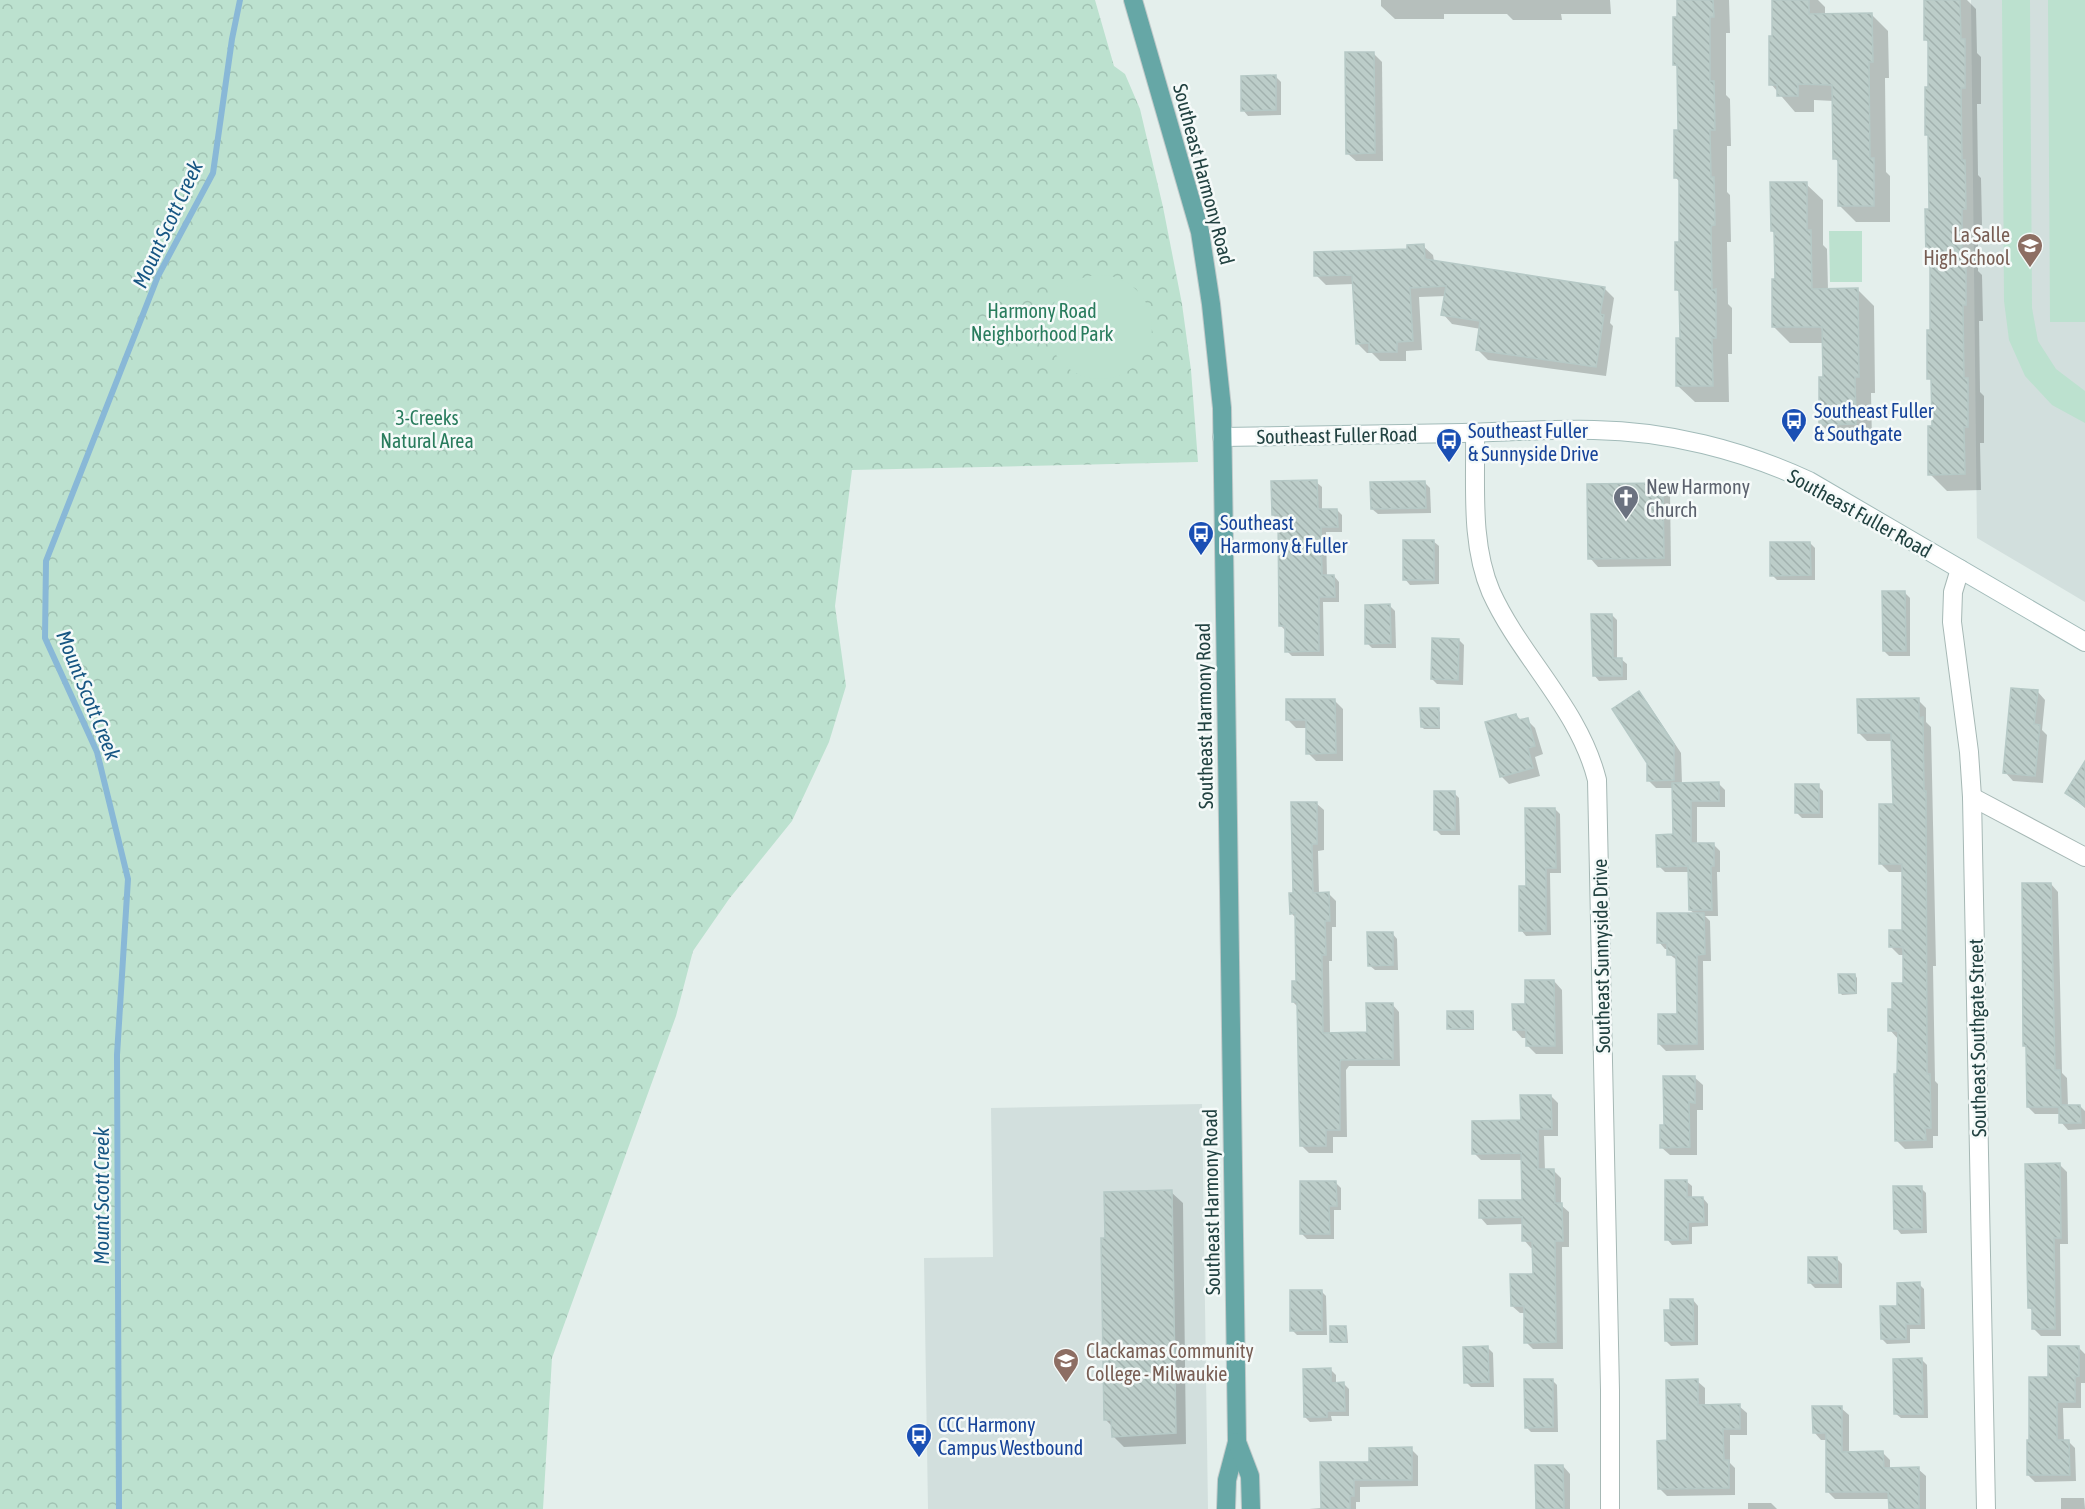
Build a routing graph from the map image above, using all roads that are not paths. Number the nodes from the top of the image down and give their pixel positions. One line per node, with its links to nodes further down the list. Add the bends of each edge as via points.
1 (1133, 0): 3 (main road, Southeast Harmony Road, via 1200,232 1217,354)
2 (1475, 433): 3 (street, Southeast Fuller Road); 4 (street, Southeast Fuller Road, via 1627,432 1664,436 1739,454 1809,481); 11 (street, Southeast Sunnyside Drive, via 1476,526 1491,592 1571,718 1589,752 1597,780)
3 (1222, 437): 8 (main road, Southeast Harmony Road)
4 (1960, 569): 5 (street, Southeast Fuller Road); 6 (street, Southeast Southgate Street, via 1953,592 1952,622)
5 (2085, 642)
6 (1972, 798): 7 (street); 12 (street, Southeast Southgate Street)
7 (2085, 857)
8 (1237, 1442): 9 (main road, Southeast Harmony Road, via 1227,1480); 10 (main road, Southeast Harmony Road, via 1250,1476)
9 (1226, 1509)
10 (1251, 1509)
11 (1610, 1509)
12 (1986, 1509)

